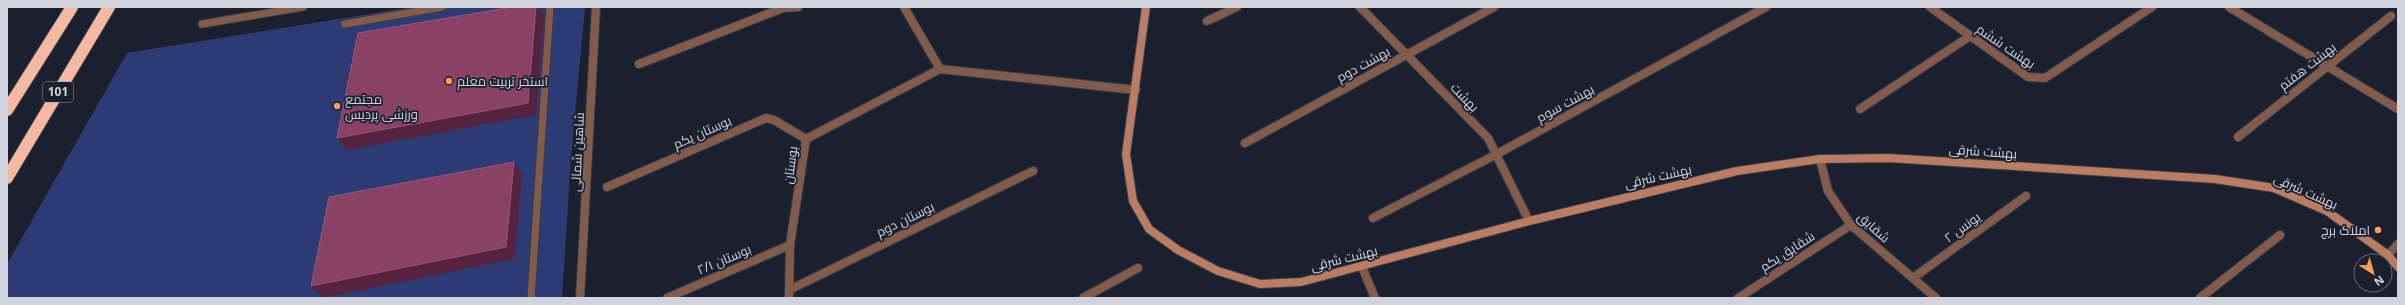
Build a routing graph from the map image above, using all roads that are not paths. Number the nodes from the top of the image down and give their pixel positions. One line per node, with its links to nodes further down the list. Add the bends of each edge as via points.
1 (72, 7): 29 (highway, 101)
2 (109, 7): 36 (highway, 101)
3 (303, 7): 19 (lane)
4 (442, 7): 20 (lane)
5 (550, 7): 51 (lane)
6 (596, 7): 52 (street, شاهین شمالی)
7 (798, 7): 23 (street, via 783,8)
8 (904, 7): 25 (street)
9 (1146, 7): 26 (main road, بهشت شرقی)
10 (1237, 7): 18 (street)
11 (1360, 7): 22 (street, بهشت)
12 (1494, 7): 22 (street, بهشت دوم)
13 (1766, 7): 33 (street, بهشت سوم)
14 (1930, 7): 21 (street, بهشت ششم)
15 (2152, 7): 21 (street, بهشت ششم, via 2045,78 2037,80 2028,77)
16 (2229, 7): 24 (street)
17 (2391, 16): 24 (street, بهشت هفتم)
18 (1207, 21)
19 (202, 24)
20 (344, 24)
21 (1970, 36): 27 (street)
22 (1406, 54): 32 (street, بهشت دوم); 33 (street, بهشت, via 1488,138)
23 (639, 64)
24 (2326, 66): 28 (street); 30 (street, بهشت هفتم)
25 (940, 69): 26 (street); 31 (street, بوستان)
26 (1136, 90): 47 (main road, بهشت شرقی, via 1126,154 1133,201 1149,229 1178,250 1218,271 1260,284 1300,282)
27 (1860, 109)
28 (2398, 109)
29 (7, 110)
30 (2238, 137)
31 (806, 139): 37 (street, بوستان یکم, via 766,118); 44 (street, بوستان)
32 (1245, 143)
33 (1497, 154): 39 (street, بهشت سوم); 40 (street, بهشت)
34 (1820, 159): 40 (main road, بهشت شرقی, via 1737,171); 41 (street, شقایق, via 1828,191); 45 (main road, بهشت شرقی, via 1889,158 1937,161 2215,179 2274,188 2327,211)
35 (1033, 170): 50 (street, بوستان دوم)
36 (7, 178)
37 (607, 187)
38 (2026, 196): 49 (street, یونس ۲)
39 (1373, 218)
40 (1529, 221): 47 (main road, بهشت شرقی)
41 (1851, 225): 49 (street, شقایق); 56 (street, شقایق یکم)
42 (2280, 235): 58 (street)
43 (2398, 244): 46 (street)
44 (790, 245): 50 (street, بوستان); 53 (street, بوستان ۲/۱)
45 (2385, 253)
46 (2390, 253)
47 (1362, 267): 55 (street)
48 (1138, 268): 54 (street)
49 (1913, 278): 57 (street, شقایق)
50 (789, 294)
51 (531, 298)
52 (580, 298)
53 (667, 298)
54 (1083, 298)
55 (1375, 298)
56 (1738, 298)
57 (1936, 298)
58 (2200, 298)

